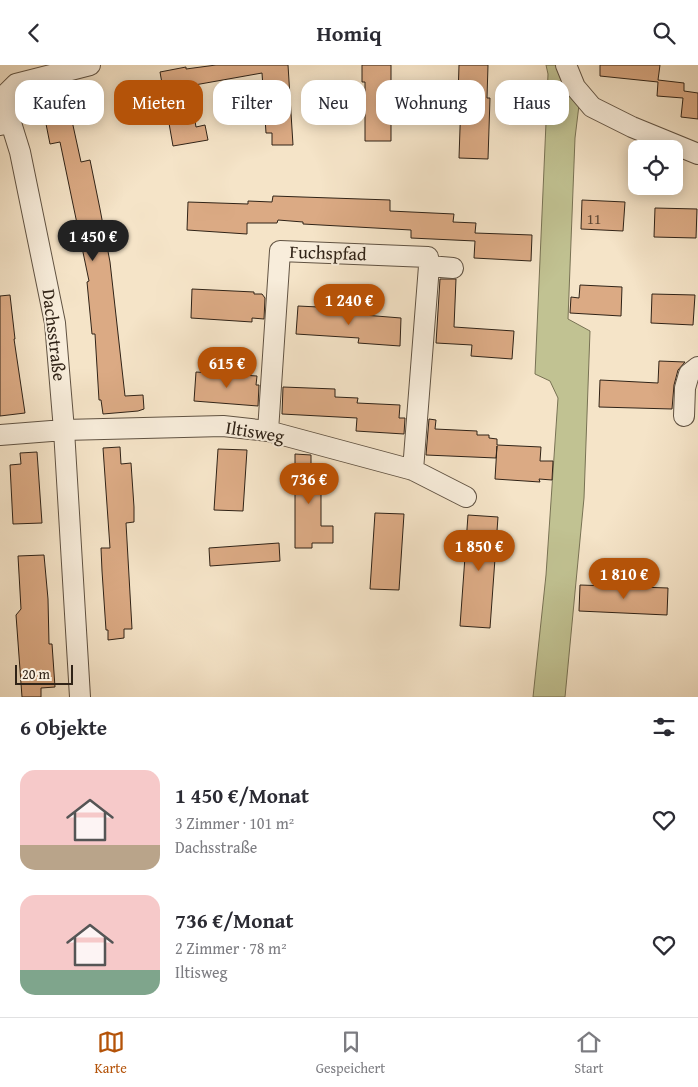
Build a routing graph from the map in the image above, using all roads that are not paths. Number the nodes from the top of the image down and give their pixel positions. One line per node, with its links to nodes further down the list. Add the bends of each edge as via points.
1 (90, 65): 3 (street, Dachsstraße, via 16,84 6,94)
2 (566, 65): 4 (street, via 575,87 592,107)
3 (6, 124): 9 (street, Dachsstraße, via 20,152 55,323)
4 (698, 154)
5 (429, 266): 6 (street, Fuchspfad); 10 (street, Fuchspfad, via 428,257 280,251); 12 (street)
6 (453, 268)
7 (698, 367): 8 (street, via 689,374)
8 (684, 416)
9 (64, 430): 10 (street, Iltisweg, via 224,426); 11 (street); 14 (street, Dachsstraße)
10 (268, 431): 12 (street, Iltisweg)
11 (0, 435)
12 (413, 470): 13 (street, Iltisweg)
13 (466, 497)
14 (80, 697)

